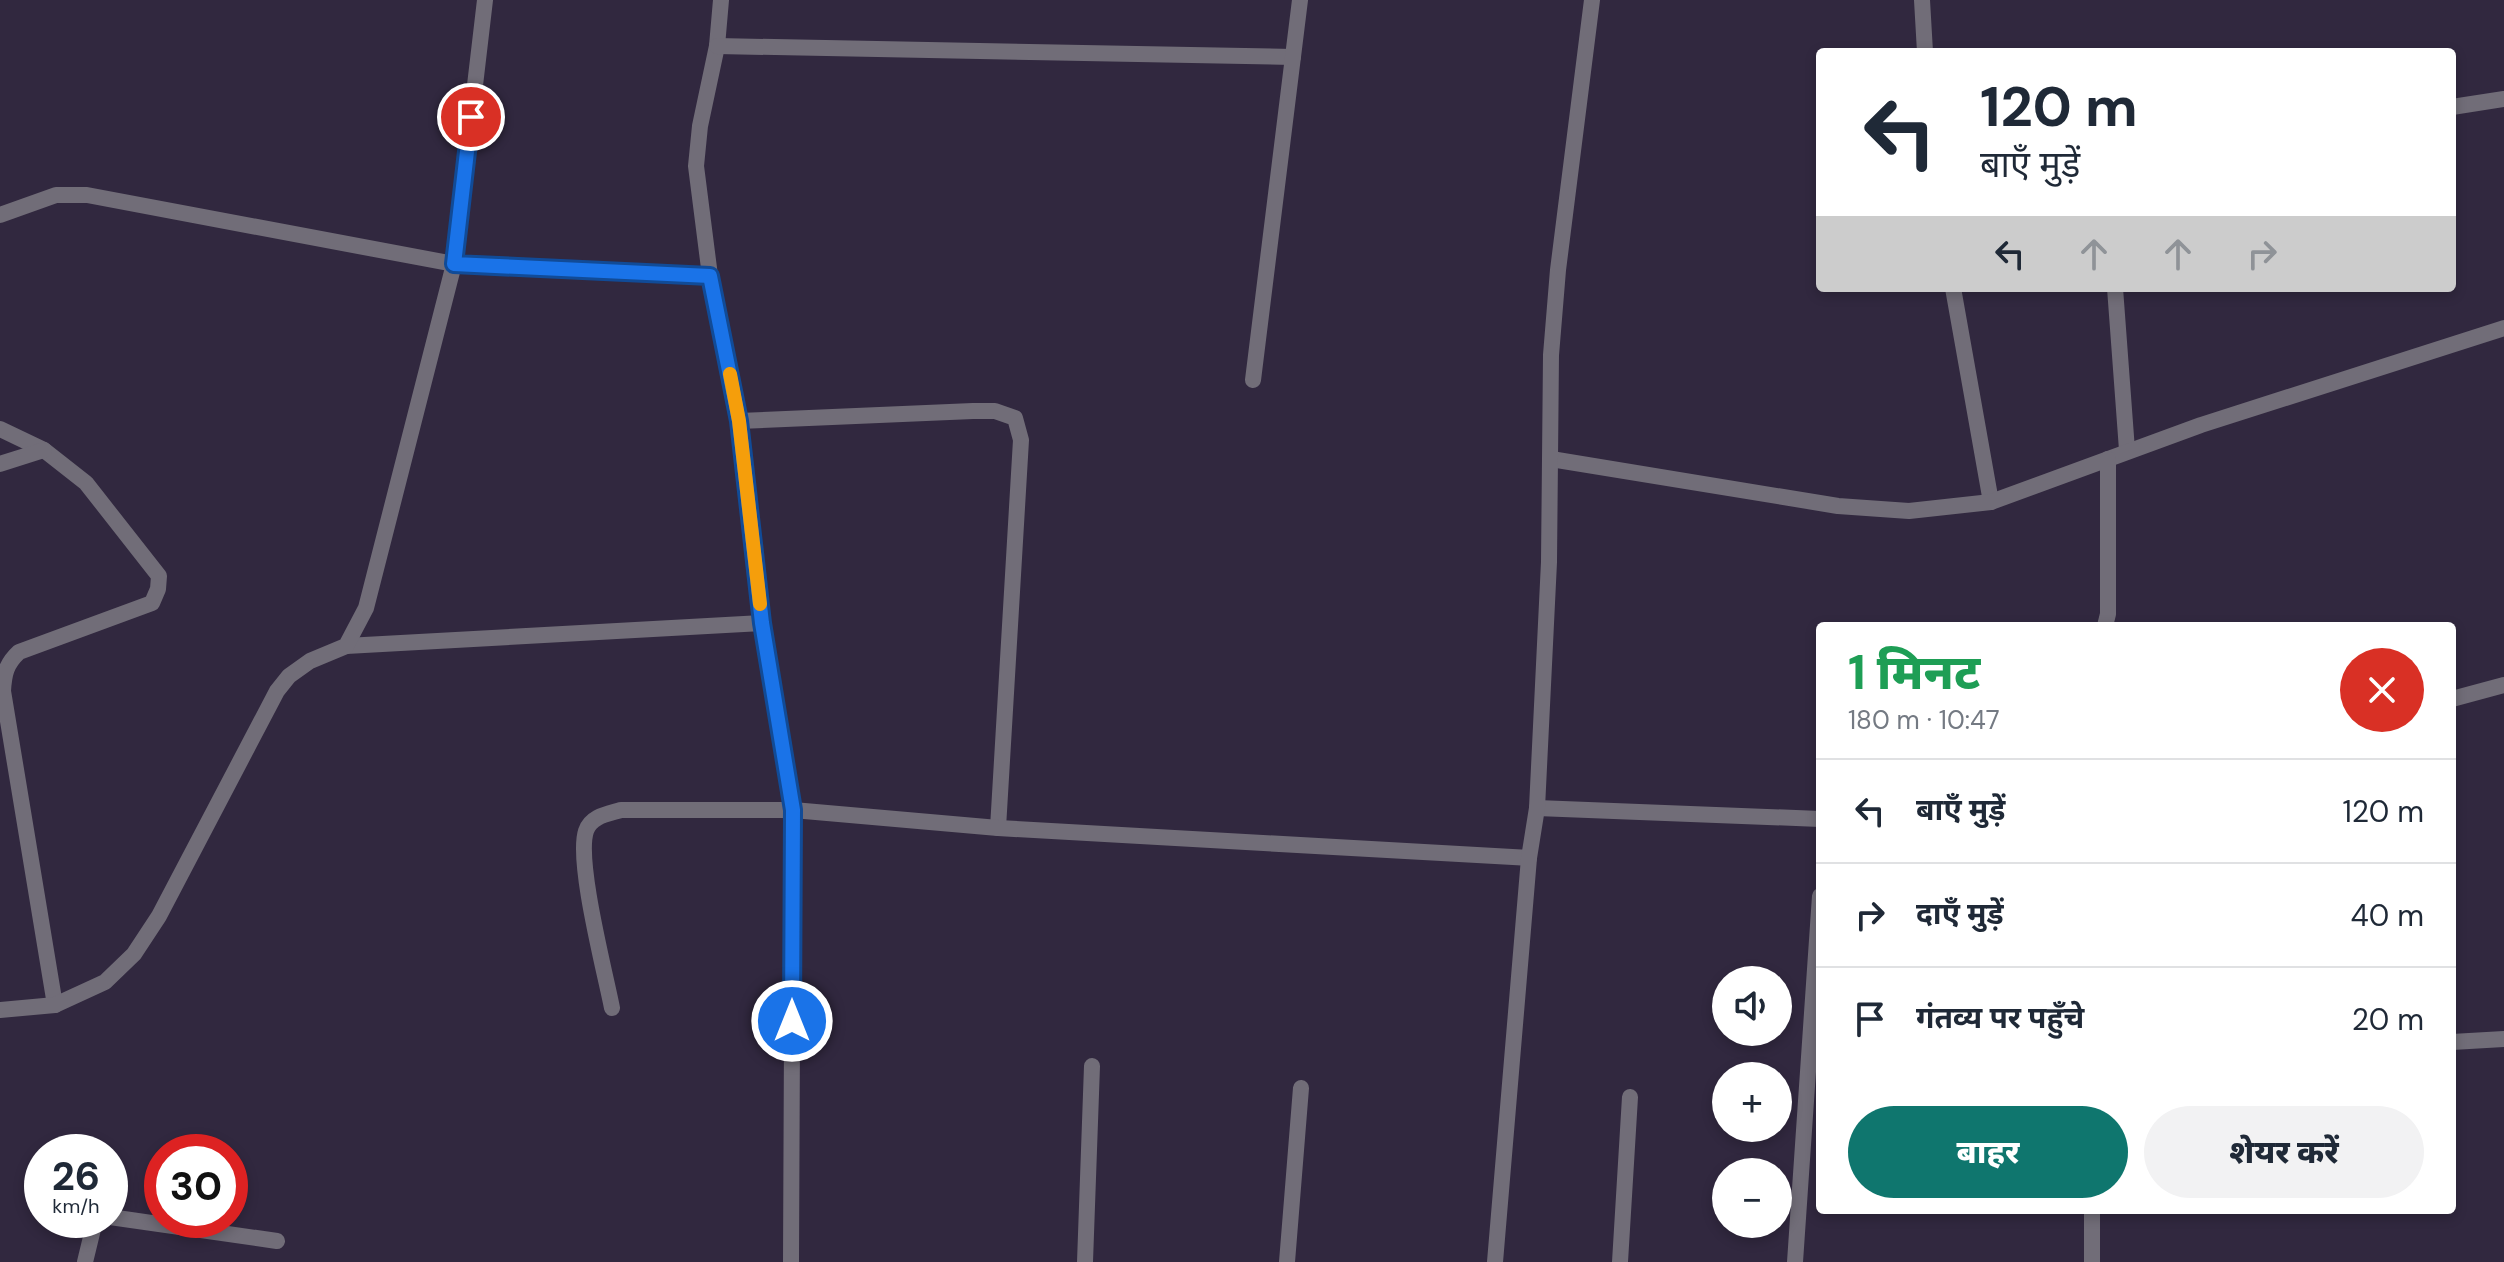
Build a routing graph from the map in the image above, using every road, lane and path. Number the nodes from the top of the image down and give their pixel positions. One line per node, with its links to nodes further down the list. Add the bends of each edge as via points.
1 (485, 0): 12 (street)
2 (721, 0): 6 (street)
3 (1300, 0): 8 (street)
4 (1592, 0): 22 (street, via 1558,270)
5 (1922, 0): 7 (street)
6 (717, 46): 8 (street); 13 (street, via 696,166)
7 (1925, 48)
8 (1293, 57): 17 (street)
9 (2504, 99): 10 (street)
10 (2456, 106)
11 (0, 215): 12 (street, via 56,195 87,195)
12 (454, 264): 13 (street); 28 (street, via 366,608)
13 (710, 276): 18 (street)
14 (1954, 292): 25 (street)
15 (2115, 292): 21 (street)
16 (2504, 328): 21 (street)
17 (1253, 380)
18 (739, 421): 27 (street); 34 (street, via 973,411 1015,418 1021,440)
19 (0, 429): 20 (street)
20 (44, 450): 24 (street); 37 (street, via 86,483 159,576 152,603 19,652 4,676)
21 (2127, 450): 23 (street)
22 (1551, 459): 25 (street, via 1838,506 1909,511); 31 (street)
23 (2108, 459): 25 (street); 26 (street)
24 (0, 464)
25 (1991, 502)
26 (2106, 622)
27 (762, 623): 28 (street); 32 (street)
28 (346, 646): 37 (street, via 310,661 277,691 134,954 105,982)
29 (2504, 685): 30 (street)
30 (2456, 698)
31 (1537, 808): 33 (street); 35 (street)
32 (793, 810): 34 (street); 38 (street, via 621,810 599,816 586,829 586,876); 50 (street)
33 (1816, 819)
34 (998, 828): 35 (street)
35 (1529, 858): 53 (street)
36 (1816, 955): 55 (street)
37 (55, 1005): 39 (street)
38 (612, 1008)
39 (0, 1010)
40 (2504, 1039): 41 (street)
41 (2456, 1042)
42 (1092, 1066): 51 (street)
43 (1301, 1088): 52 (street)
44 (1630, 1097): 54 (street)
45 (2092, 1214): 56 (street)
46 (128, 1220): 48 (street)
47 (91, 1238): 49 (street)
48 (277, 1241)
49 (85, 1262)
50 (791, 1262)
51 (1085, 1262)
52 (1287, 1262)
53 (1495, 1262)
54 (1620, 1262)
55 (1795, 1262)
56 (2092, 1262)

